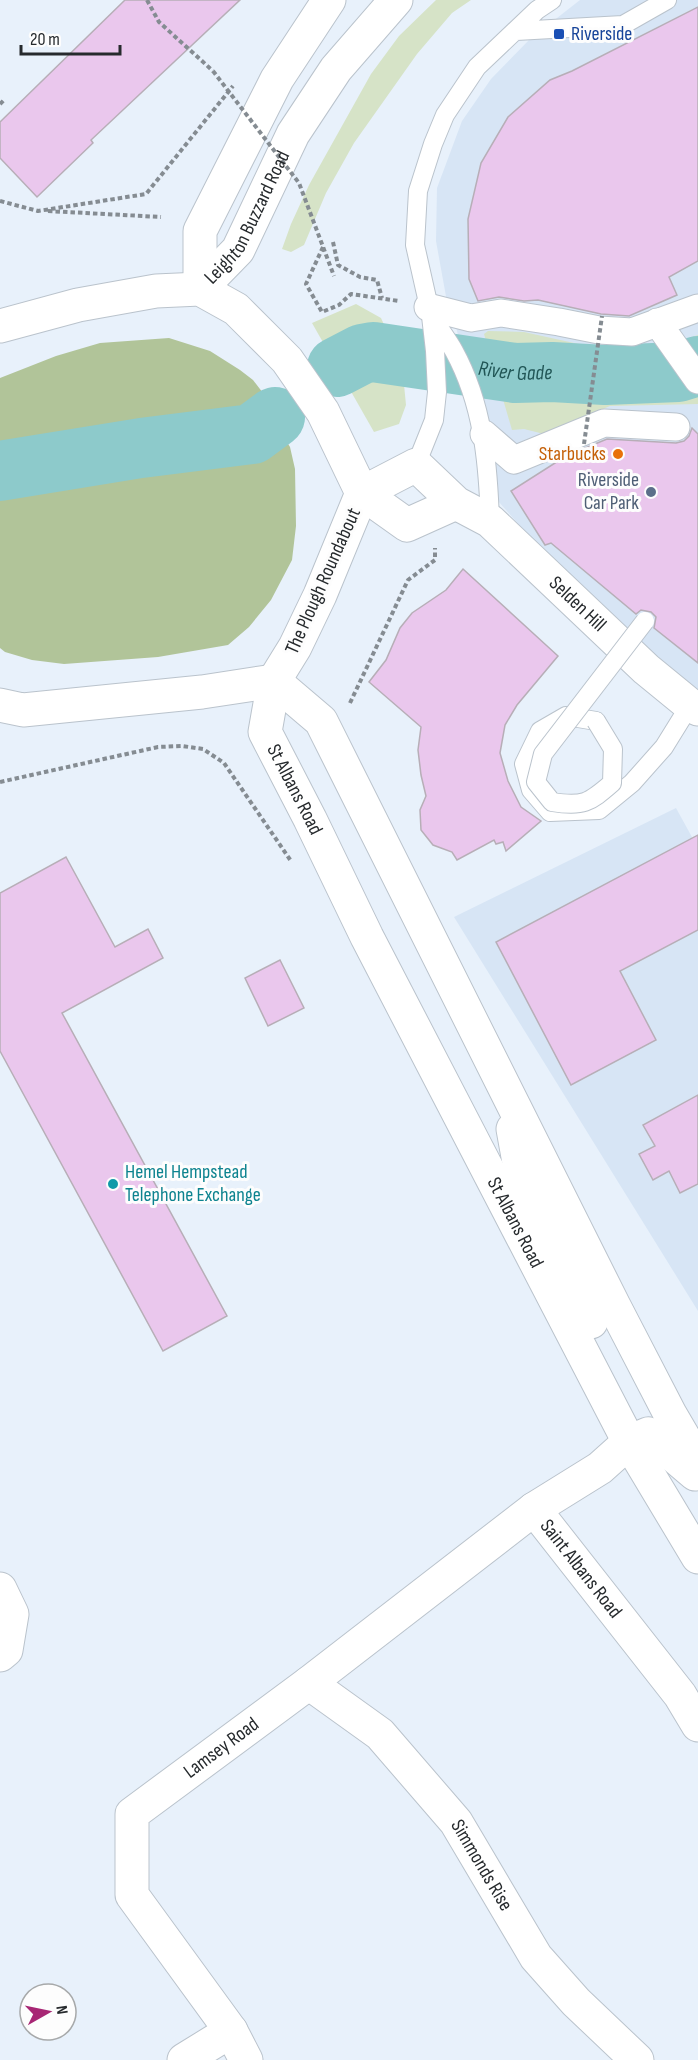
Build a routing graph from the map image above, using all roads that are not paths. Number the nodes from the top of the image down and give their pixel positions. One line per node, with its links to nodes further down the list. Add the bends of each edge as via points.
1 (329, 0): 6 (main road, Leighton Buzzard Road, via 277,78 200,231)
2 (396, 0): 6 (main road, Leighton Buzzard Road, via 336,69 293,134 238,250)
3 (552, 0): 5 (lane)
4 (667, 0): 5 (lane, via 623,25)
5 (516, 31): 8 (lane, via 477,67 445,115 418,191 415,245)
6 (200, 289): 10 (main road, via 156,291 78,305); 16 (main road, The Plough Roundabout, via 236,309 287,360 323,412)
7 (698, 308): 9 (street)
8 (429, 311): 9 (street, via 471,318 501,313 632,332); 11 (lane)
9 (657, 322): 12 (street)
10 (0, 326)
11 (445, 350): 14 (lane, via 466,376); 15 (lane, via 434,420)
12 (698, 380)
13 (689, 428): 14 (street, via 604,423 514,460)
14 (484, 434): 18 (lane)
15 (417, 465): 16 (main road); 17 (main road, Selden Hill)
16 (362, 493): 17 (main road, via 407,525); 20 (main road, The Plough Roundabout, via 320,596 296,647)
17 (456, 503): 18 (main road, Selden Hill)
18 (490, 521): 22 (main road, Selden Hill, via 646,669)
19 (645, 621): 22 (lane, bridge, via 584,701 577,710 570,719 549,746 543,754 536,782 552,802 574,806 593,799 612,783 613,749 596,721 586,720 576,718 566,716 540,731 524,764 531,790 550,812 600,810 632,783)
20 (274, 681): 21 (main road, via 23,710); 23 (main road, via 321,721); 24 (main road, St Albans Road, via 265,732)
21 (0, 705)
22 (694, 707)
23 (506, 1092): 24 (main road, via 522,1179 627,1395); 25 (main road)
24 (629, 1443): 26 (main road, via 648,1434); 27 (main road, Saint Albans Road, via 600,1468); 28 (main road, St Albans Road)
25 (698, 1462)
26 (698, 1477)
27 (534, 1509): 31 (main road, Lamsey Road); 32 (main road, Saint Albans Road, via 676,1690)
28 (698, 1557)
29 (0, 1589): 30 (main road, via 12,1614 6,1650)
30 (0, 1655)
31 (309, 1683): 33 (main road, Lamsey Road, via 132,1814 132,1895); 36 (main road, Simmonds Rise, via 380,1734 456,1822 536,1957 576,2002)
32 (698, 1725)
33 (231, 2031): 34 (main road); 35 (main road, Lamsey Road)
34 (184, 2060)
35 (246, 2060)
36 (638, 2060)

